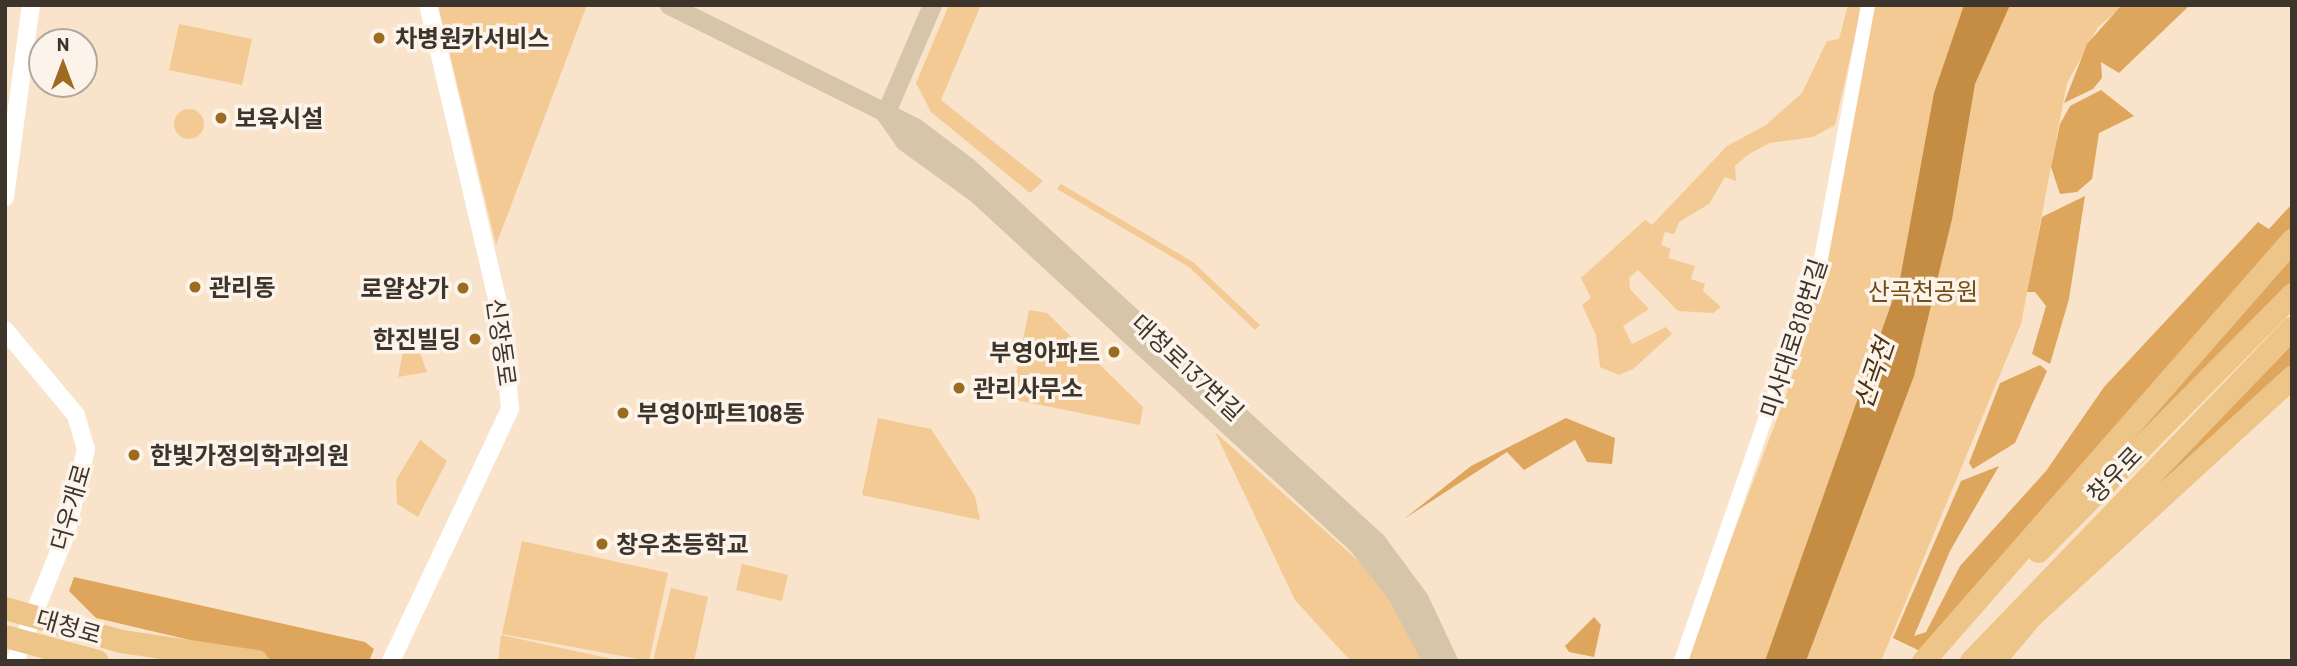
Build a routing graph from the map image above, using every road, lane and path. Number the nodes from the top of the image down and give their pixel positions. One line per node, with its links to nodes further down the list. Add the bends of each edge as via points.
1 (31, 5): 7 (street)
2 (428, 5): 18 (street, 신장동로, via 502,320 510,409)
3 (669, 5): 6 (main road, 대청로137번길)
4 (932, 5): 6 (main road)
5 (1868, 5): 21 (street, 미사대로818번길, via 1821,259)
6 (885, 114): 19 (main road, 대청로137번길, via 904,141 976,194 1357,544 1396,593); 20 (main road, 대청로137번길, via 915,127 968,167 1376,541 1419,598)
7 (5, 197)
8 (2292, 240): 22 (main road)
9 (2292, 294): 23 (main road, 창우로, via 2031,558)
10 (2292, 328): 24 (main road, 창우로)
11 (5, 330): 14 (street, 더우개로, via 76,415 86,449 66,534)
12 (2292, 377): 25 (main road, via 2031,616)
13 (5, 608): 14 (main road, 대청로)
14 (35, 616): 15 (street, 더우개로); 17 (main road, 대청로, via 121,641)
15 (15, 646): 16 (main road, 대청로)
16 (97, 661)
17 (257, 661)
18 (391, 661)
19 (1432, 661)
20 (1448, 661)
21 (1681, 661)
22 (1923, 661)
23 (1944, 661)
24 (1971, 661)
25 (1993, 661)

